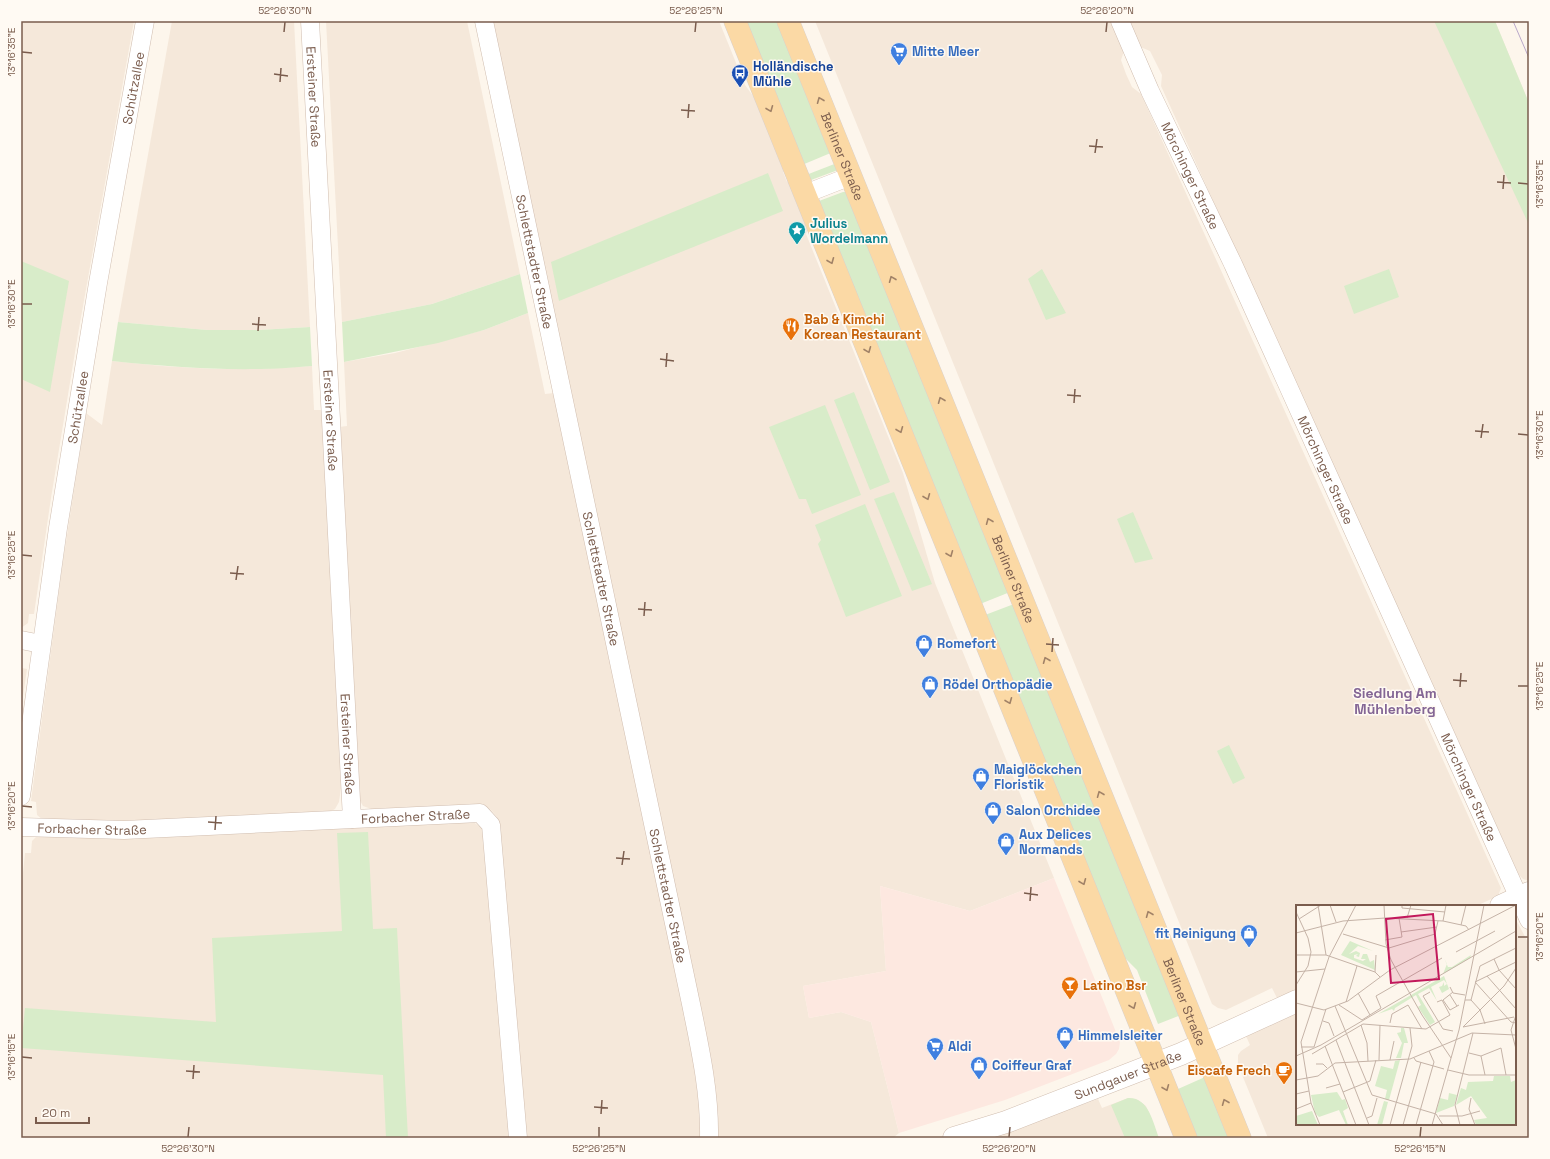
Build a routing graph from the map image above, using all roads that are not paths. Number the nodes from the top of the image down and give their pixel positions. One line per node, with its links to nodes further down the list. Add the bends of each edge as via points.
1 (145, 21): 10 (street, Schützallee, via 98,283)
2 (310, 21): 12 (street, Ersteiner Straße)
3 (484, 21): 20 (street, Schlettstadter Straße, via 695,1025 706,1090)
4 (735, 21): 8 (main road, one-way to 8)
5 (788, 21): 7 (main road, Berliner Straße, one-way to 5)
6 (1120, 21): 14 (street, Mörchinger Straße, via 1150,91 1233,264)
7 (851, 176): 8 (street); 17 (main road, Berliner Straße, one-way to 7)
8 (805, 194): 18 (main road, one-way to 18)
9 (21, 640): 10 (street)
10 (41, 644): 11 (street, Schützallee)
11 (21, 796)
12 (352, 819): 13 (street, Forbacher Straße, via 124,830); 19 (street, Forbacher Straße, via 480,814 491,825)
13 (21, 827)
14 (1516, 899): 15 (street, Mörchinger Straße)
15 (1529, 920)
16 (1296, 1001): 17 (street, Sundgauer Straße)
17 (1202, 1045): 18 (street, Sundgauer Straße); 23 (main road, Berliner Straße, one-way to 17)
18 (1156, 1063): 21 (street, Sundgauer Straße, via 1006,1122); 22 (main road, one-way to 22)
19 (518, 1138)
20 (709, 1138)
21 (954, 1138)
22 (1186, 1138)
23 (1240, 1138)

